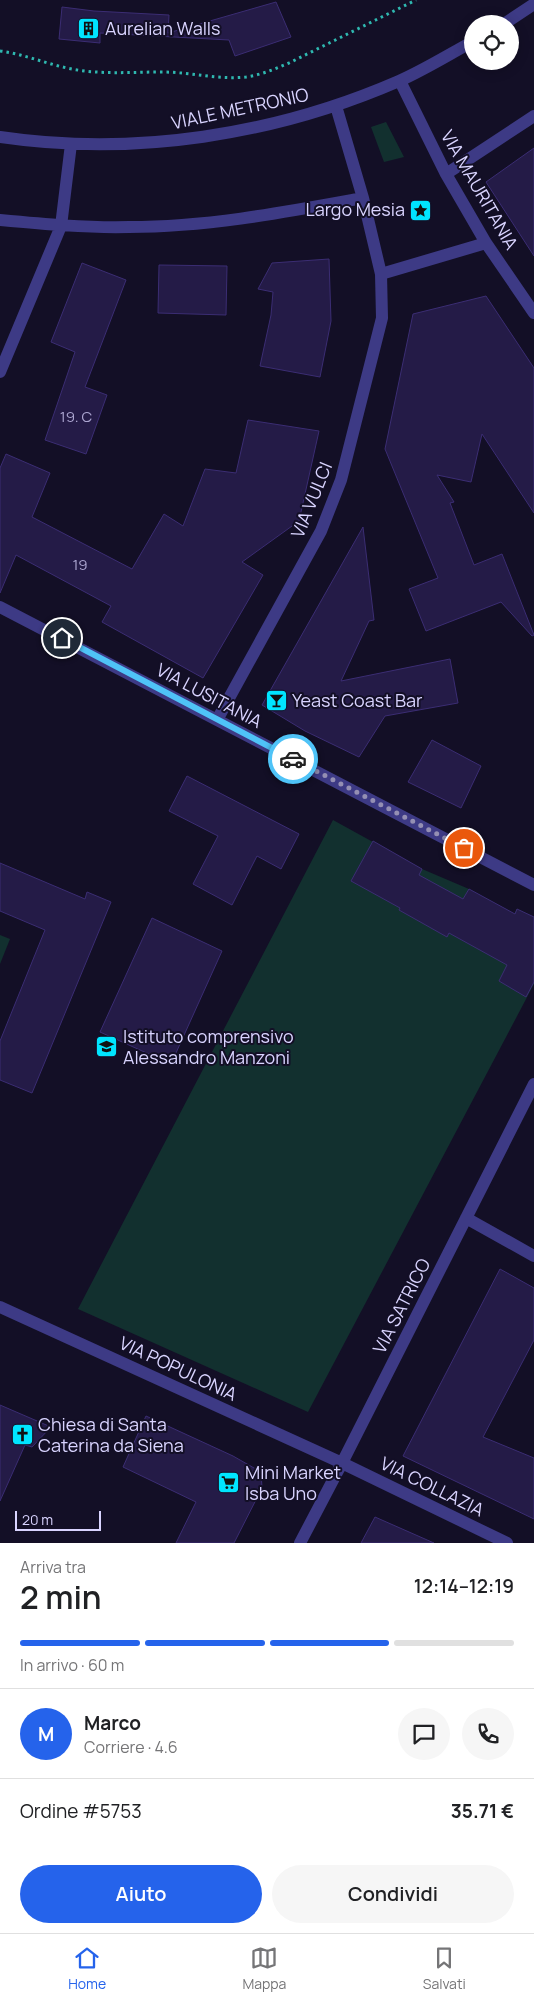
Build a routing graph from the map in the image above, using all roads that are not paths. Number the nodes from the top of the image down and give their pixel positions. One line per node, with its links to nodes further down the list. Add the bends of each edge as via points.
1 (534, 4): 2 (street)
2 (518, 15)
3 (464, 46): 4 (street, VIALE METRONIO)
4 (400, 81): 5 (street, VIALE METRONIO); 9 (street, VIA MAURITANIA)
5 (336, 106): 8 (street, VIALE METRONIO, via 225,133 154,143); 10 (street)
6 (534, 116): 9 (street)
7 (0, 137): 8 (street, VIALE METRONIO)
8 (71, 144): 12 (street)
9 (446, 174): 13 (street, VIA MAURITANIA)
10 (363, 198): 12 (street, via 212,222 130,228); 14 (street)
11 (0, 220): 12 (street)
12 (61, 226): 16 (street)
13 (486, 243): 14 (street); 15 (street, VIA MAURITANIA)
14 (381, 274): 18 (street, VIA VULCI, via 382,318 341,480 321,531)
15 (534, 313)
16 (0, 372)
17 (0, 607): 18 (street, VIA LUSITANIA)
18 (218, 720): 19 (street, VIA LUSITANIA)
19 (534, 884)
20 (534, 1084): 21 (street, VIA SATRICO)
21 (466, 1218): 22 (street); 24 (street, VIA SATRICO)
22 (534, 1256)
23 (0, 1307): 24 (street, VIA POPULONIA)
24 (342, 1463): 25 (street, VIA SATRICO); 26 (street, VIA COLLAZIA)
25 (300, 1543)
26 (507, 1543)

